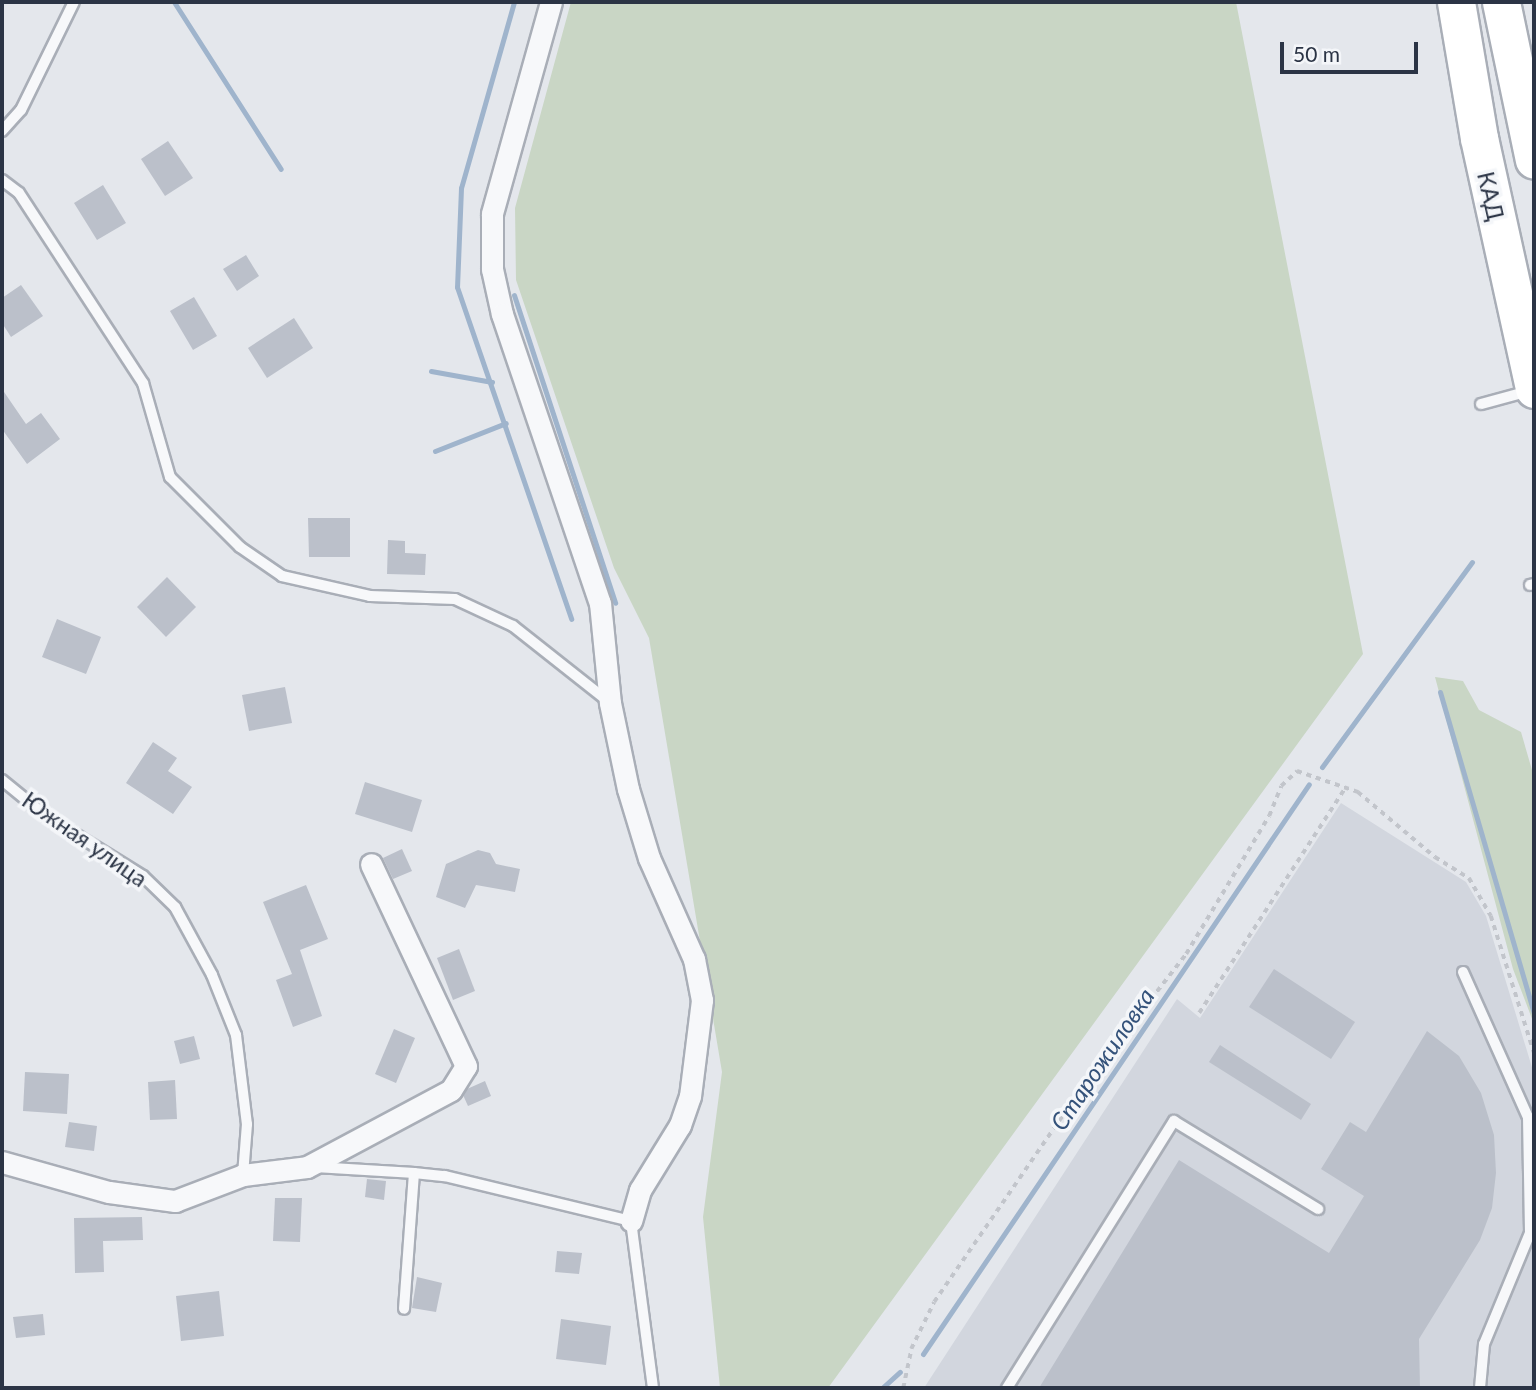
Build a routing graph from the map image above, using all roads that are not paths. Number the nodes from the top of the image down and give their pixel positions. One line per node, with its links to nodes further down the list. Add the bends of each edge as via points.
1 (74, 2): 5 (lane, via 21,110)
2 (551, 2): 10 (street, via 492,214 492,269 502,314 600,603)
3 (1456, 2): 8 (highway, КАД, via 1479,138)
4 (1501, 2): 6 (highway)
5 (2, 131)
6 (1534, 160)
7 (2, 180): 10 (lane, via 19,193 143,383 170,477 240,547 282,576 370,596 455,599 513,626)
8 (1534, 389): 9 (lane)
9 (1481, 404)
10 (610, 703): 19 (street, via 628,789 649,858 694,959 702,1000 690,1096 680,1125 640,1190)
11 (2, 780): 17 (lane, Южная улица, via 46,816 143,876 175,907 212,975 236,1035 247,1124)
12 (370, 864): 15 (street, via 466,1066 451,1090 407,1118)
13 (1463, 972): 23 (lane, via 1528,1116 1530,1233 1484,1345)
14 (2, 1162): 17 (street, via 109,1192 175,1201)
15 (307, 1167): 16 (lane); 17 (street)
16 (414, 1173): 19 (lane, via 445,1176); 20 (lane)
17 (243, 1175)
18 (1318, 1209): 22 (lane, via 1174,1121)
19 (631, 1222): 21 (lane)
20 (404, 1308)
21 (653, 1388)
22 (1007, 1388)
23 (1480, 1388)

